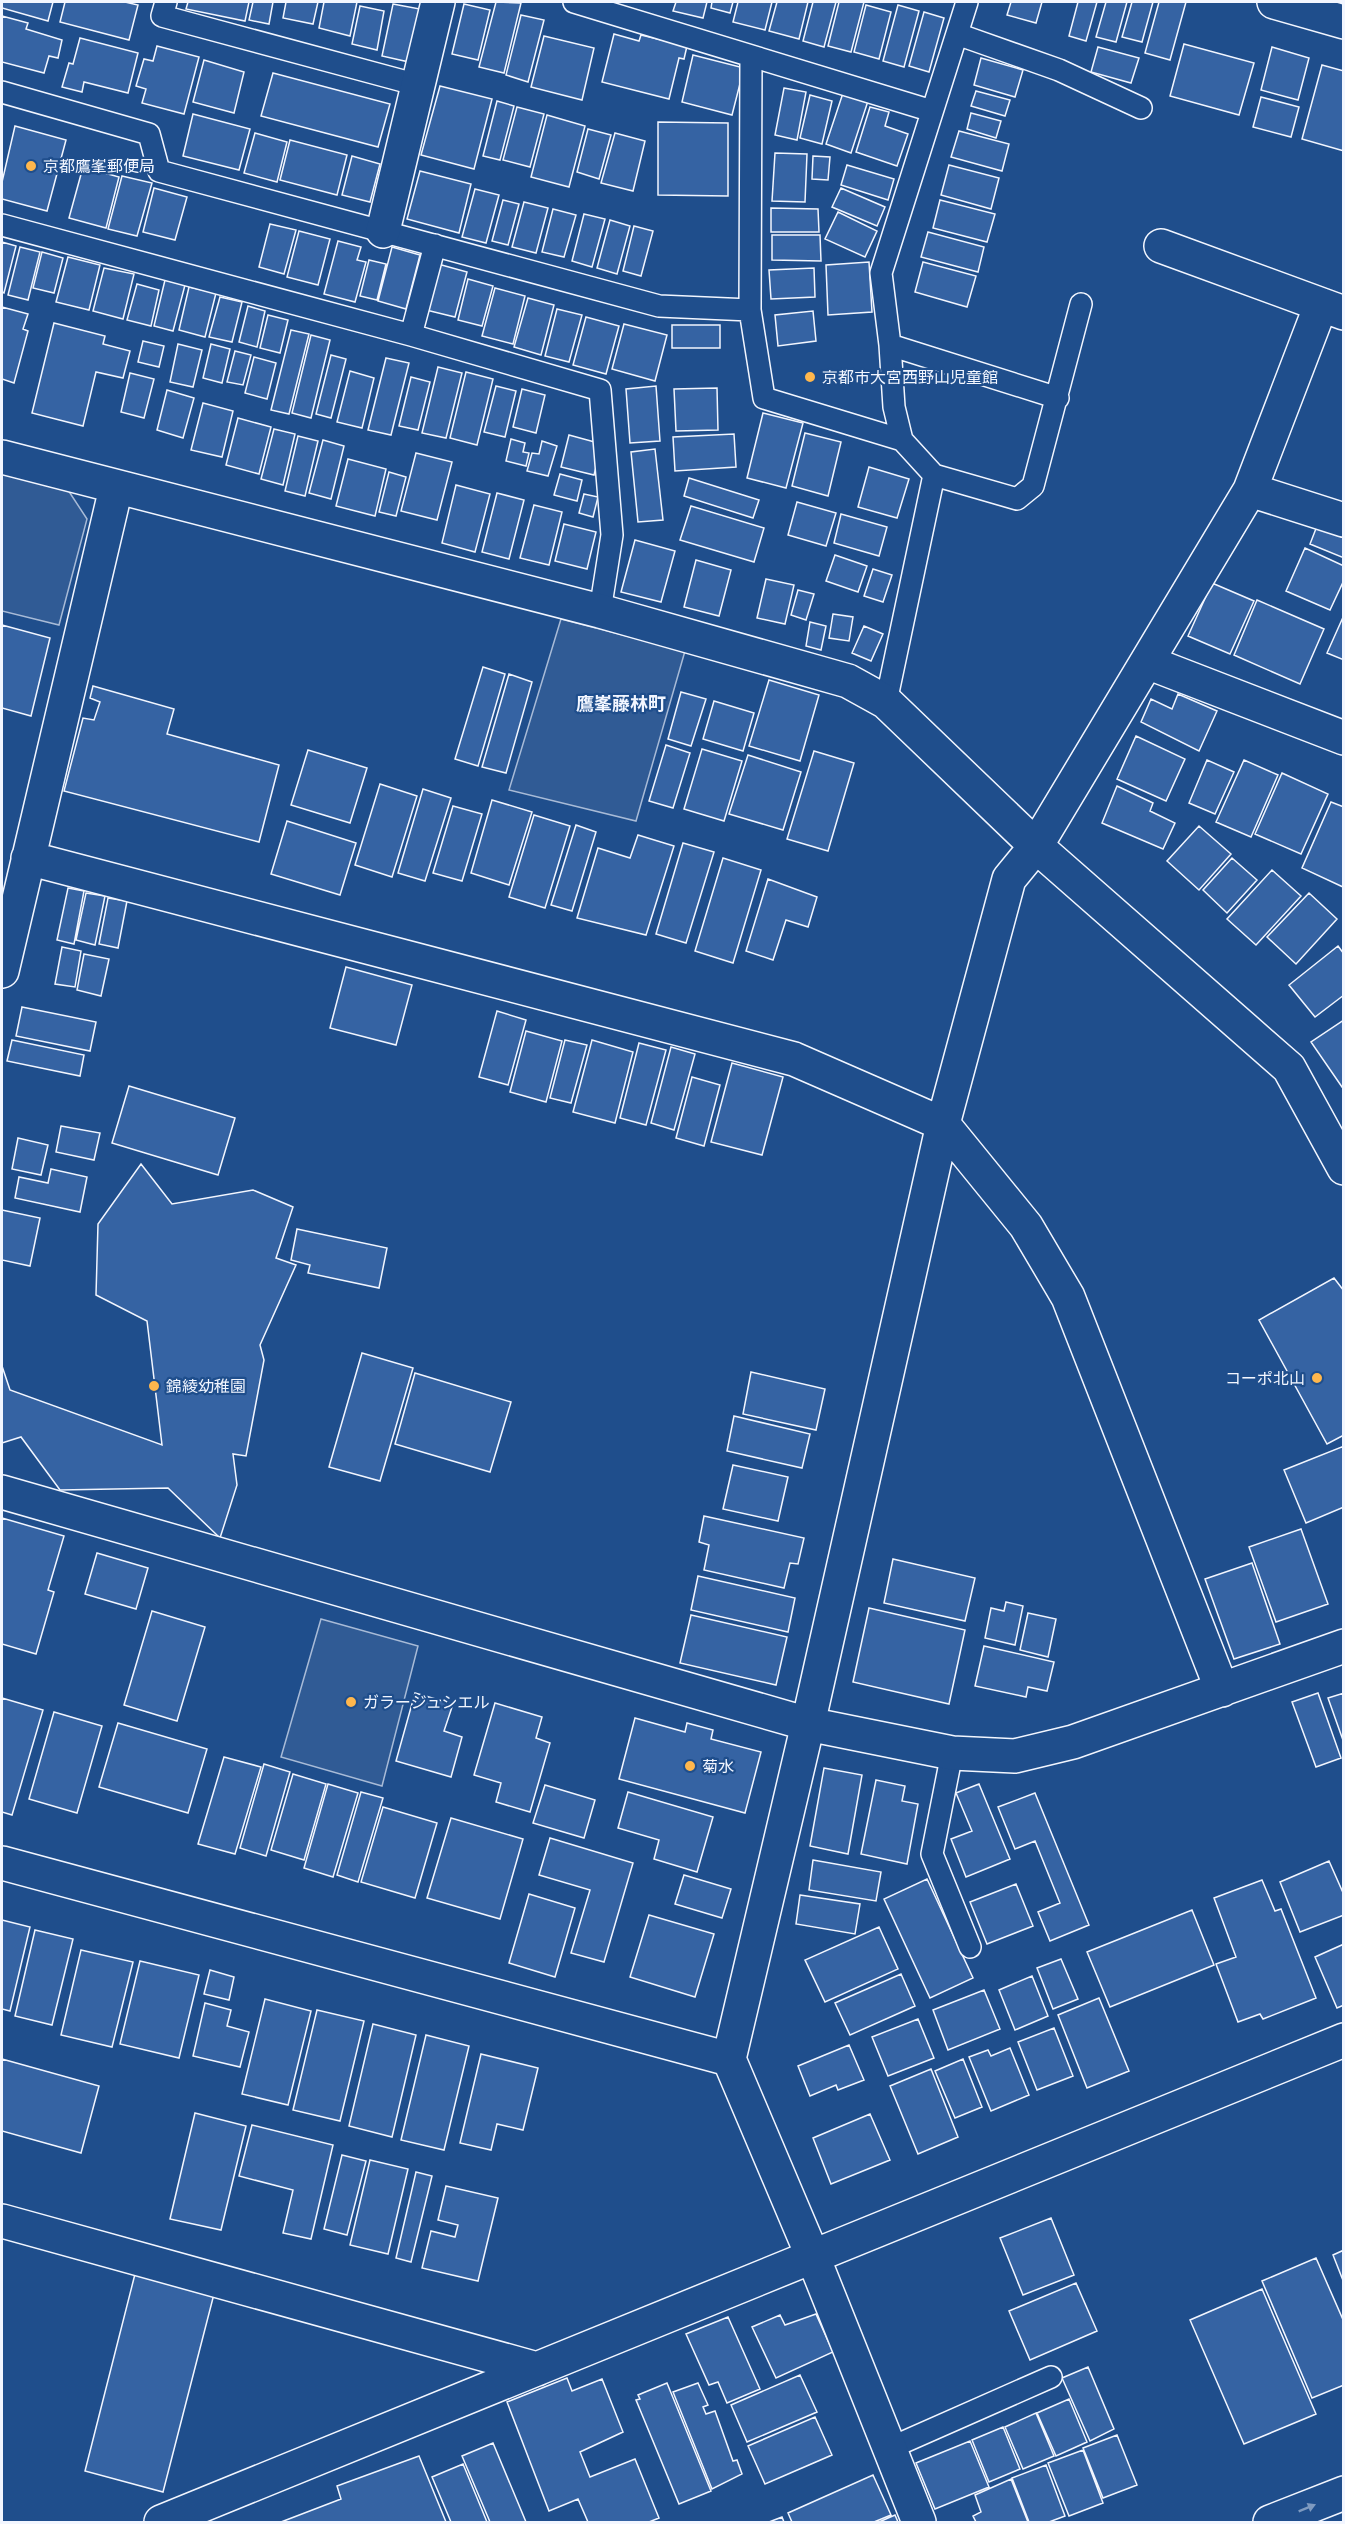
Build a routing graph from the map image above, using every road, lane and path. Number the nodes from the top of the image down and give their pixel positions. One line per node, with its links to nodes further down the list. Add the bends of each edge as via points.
1 (166, 2): 9 (lane, via 162,16)
2 (438, 2): 9 (street)
3 (574, 2): 8 (lane)
4 (967, 2): 7 (lane)
5 (1274, 2): 6 (street)
6 (1344, 22)
7 (957, 34): 11 (lane, via 1059,70); 12 (lane)
8 (751, 58): 12 (lane); 19 (lane)
9 (418, 85): 14 (street)
10 (2, 92): 14 (lane, via 149,134 159,171)
11 (1141, 108)
12 (932, 111): 21 (lane, via 881,273)
13 (2, 225): 20 (lane)
14 (383, 231): 15 (lane)
15 (435, 245): 19 (lane, via 659,306); 20 (lane)
16 (1161, 246): 18 (street)
17 (1081, 304): 22 (lane)
18 (1333, 309): 27 (street)
19 (750, 310): 23 (lane, via 764,398)
20 (411, 335): 29 (lane, via 600,390 612,535)
21 (890, 345): 22 (lane); 23 (lane, via 894,407)
22 (1058, 398): 25 (lane, via 1033,486 1017,499)
23 (902, 440): 25 (lane)
24 (2, 457): 26 (street)
25 (934, 475): 31 (lane)
26 (116, 488): 29 (street); 34 (street)
27 (1250, 490): 28 (street); 30 (street)
28 (1344, 520)
29 (600, 611): 31 (street, via 848,681)
30 (1147, 662): 32 (street); 33 (street)
31 (886, 702): 33 (street)
32 (1344, 738)
33 (1036, 846): 36 (street, via 1009,879); 37 (street, via 1289,1068)
34 (28, 858): 35 (street); 36 (street, via 794,1059)
35 (2, 971)
36 (943, 1124): 40 (street, via 1026,1226 1068,1298); 41 (street)
37 (1344, 1168)
38 (2, 1492): 41 (street)
39 (1344, 1646): 40 (street)
40 (1222, 1690): 42 (street, via 1073,1742 1016,1756)
41 (808, 1724): 42 (street); 46 (street)
42 (952, 1753): 44 (lane, via 932,1854)
43 (2, 1863): 46 (street)
44 (970, 1947)
45 (1344, 2040): 48 (street)
46 (729, 2059): 48 (street)
47 (2, 2221): 49 (street)
48 (813, 2257): 49 (street); 51 (street)
49 (537, 2369): 53 (street)
50 (1051, 2377): 51 (lane)
51 (888, 2449): 54 (street)
52 (1344, 2493): 55 (street, one-way to 52)
53 (161, 2523)
54 (920, 2523)
55 (1270, 2523)

